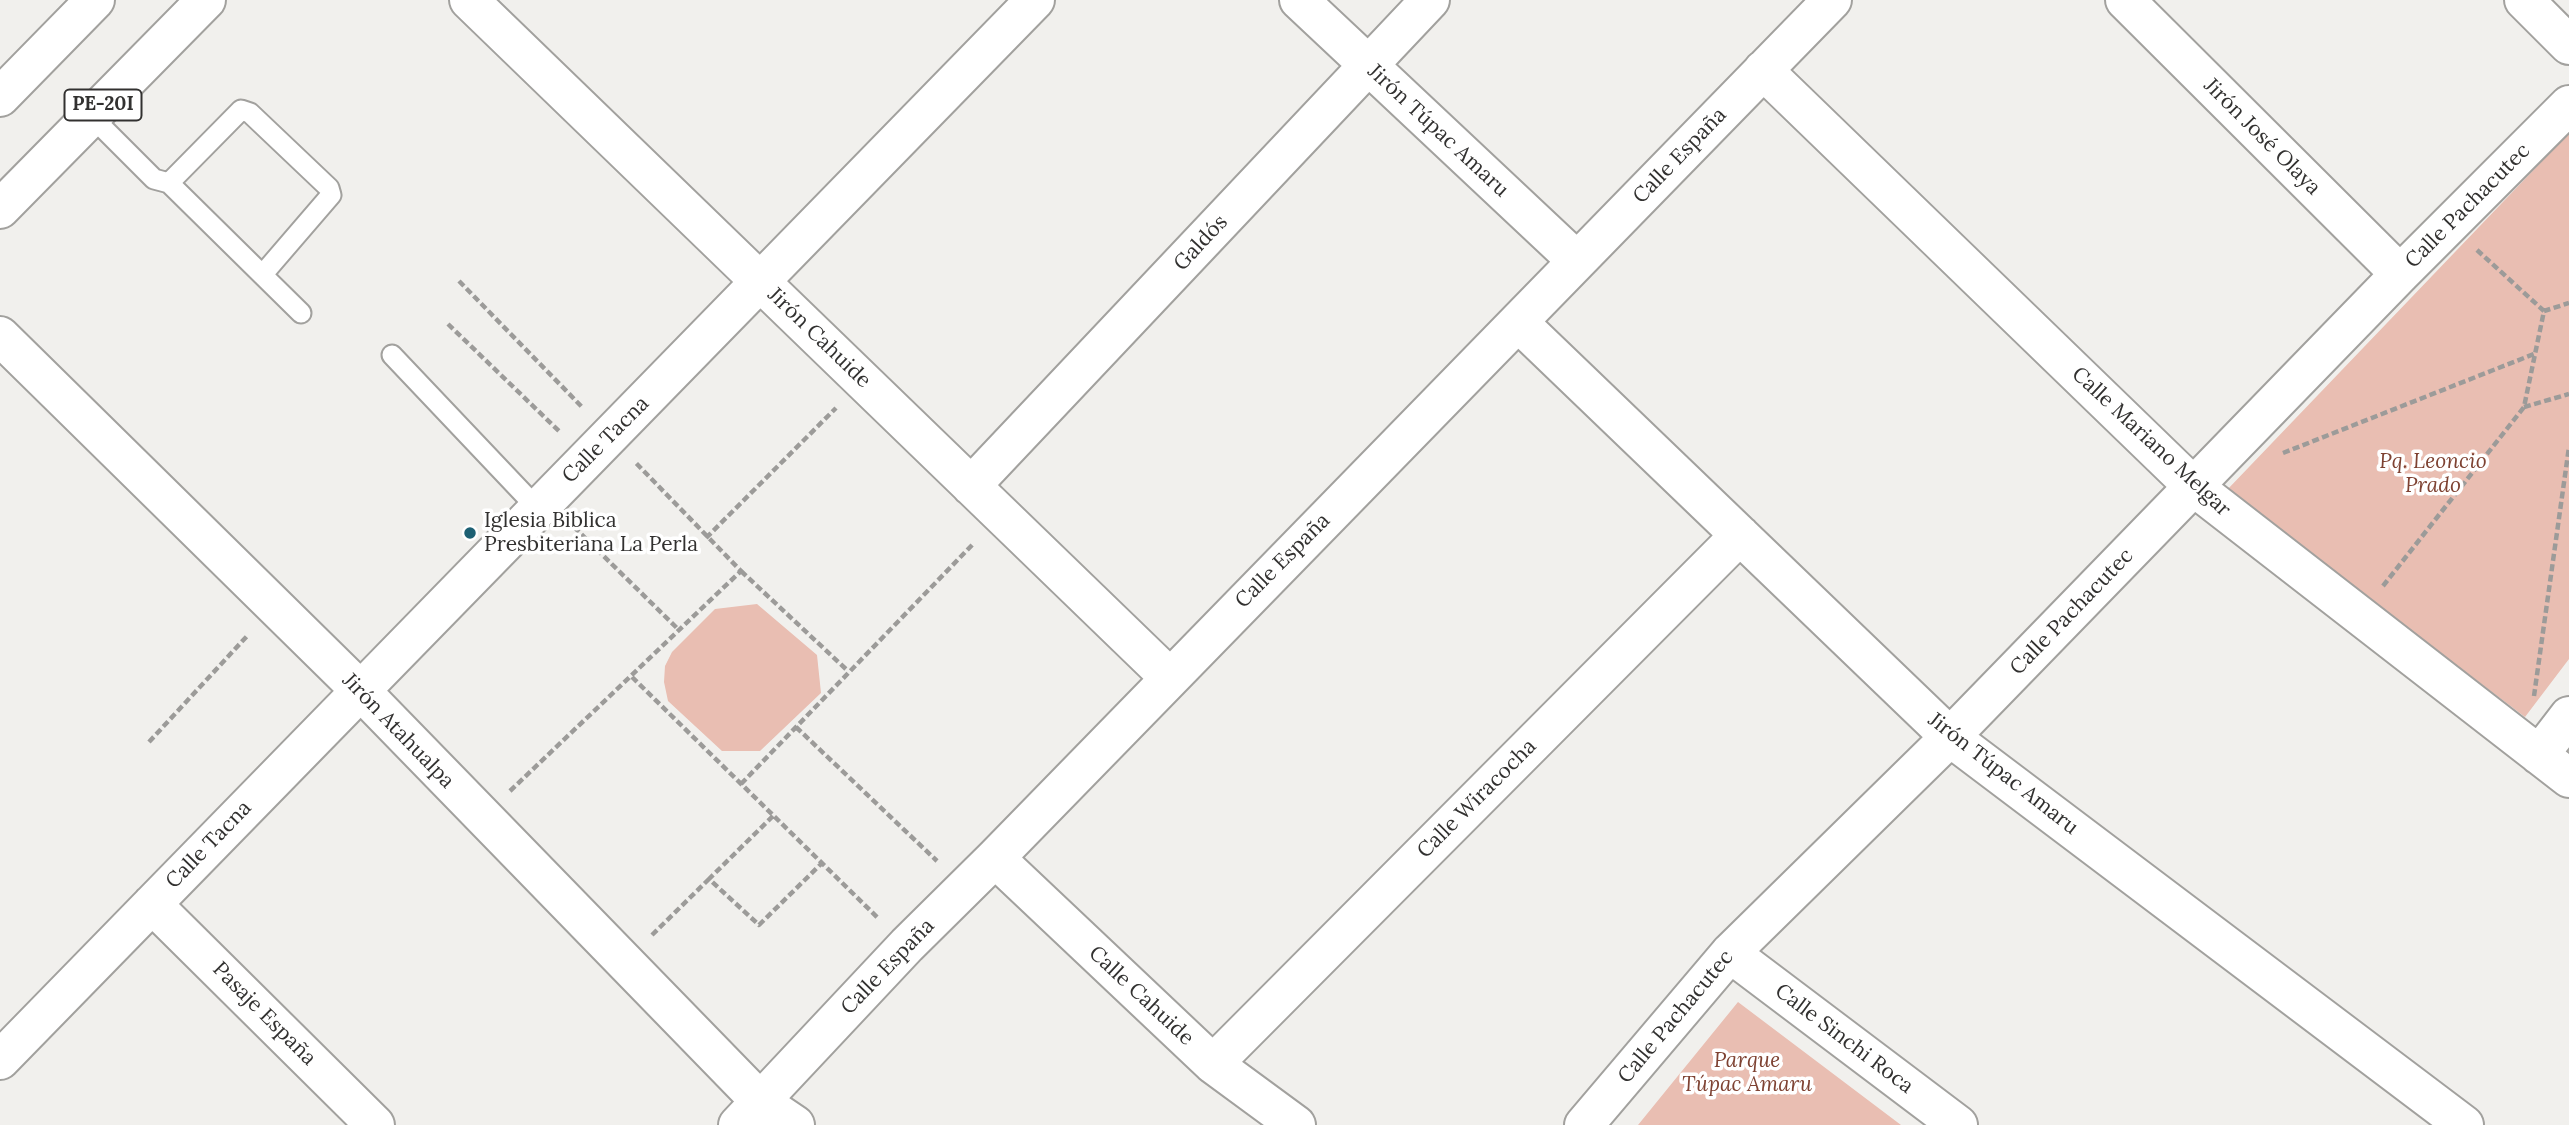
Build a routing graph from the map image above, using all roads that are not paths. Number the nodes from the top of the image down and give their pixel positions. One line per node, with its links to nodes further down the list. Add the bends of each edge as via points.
1 (95, 0): 13 (street)
2 (206, 0): 15 (street, PE-20I)
3 (468, 0): 21 (street, Jirón Cahuide)
4 (1035, 0): 21 (street, Calle Tacna)
5 (1299, 0): 11 (street, Jirón Túpac Amaru)
6 (1430, 0): 11 (street, Galdós)
7 (1832, 0): 12 (street, Calle España)
8 (2125, 0): 20 (street, Jirón José Olaya)
9 (2524, 0): 10 (street)
10 (2569, 45)
11 (1368, 66): 18 (street, Jirón Túpac Amaru); 26 (street, Galdós)
12 (1763, 70): 18 (street, Calle España); 27 (street, Calle Mariano Melgar)
13 (0, 97)
14 (2569, 105): 20 (street, Calle Pachacutec)
15 (92, 117): 16 (lane, via 154,179); 17 (street, PE-20I)
16 (169, 183): 19 (lane); 19 (lane, via 242,110 329,188 331,195)
17 (0, 209)
18 (1577, 261): 23 (street, Calle España)
19 (263, 274): 22 (lane)
20 (2400, 274): 27 (street, Calle Pachacutec)
21 (760, 281): 26 (street, Jirón Cahuide); 28 (street, Calle Tacna)
22 (301, 313)
23 (1518, 322): 29 (street, Jirón Túpac Amaru); 30 (street, Calle España)
24 (0, 336): 31 (street, Jirón Atahualpa)
25 (392, 355): 28 (lane)
26 (971, 486): 30 (street, Jirón Cahuide)
27 (2194, 487): 33 (street, Calle Pachacutec); 34 (street, Calle Mariano Melgar)
28 (542, 504): 31 (street, Calle Tacna)
29 (1740, 535): 33 (street, Jirón Túpac Amaru); 40 (street, Calle Wiracocha)
30 (1169, 677): 36 (street, Calle España)
31 (360, 690): 37 (street, Calle Tacna); 41 (street, Jirón Atahualpa, via 624,962)
32 (2569, 716): 34 (street)
33 (1950, 737): 38 (street, Calle Pachacutec); 47 (street, Jirón Túpac Amaru)
34 (2533, 751): 35 (street, Calle Mariano Melgar)
35 (2569, 778)
36 (995, 858): 40 (street, Calle Cahuide); 41 (street, Calle España)
37 (152, 904): 39 (street, Calle Tacna); 42 (street, Pasaje España)
38 (1730, 953): 45 (street, Calle Pachacutec); 46 (street, Calle Sinchi Roca)
39 (0, 1060)
40 (1213, 1063): 44 (street, Calle Cahuide)
41 (750, 1113): 43 (street, Jirón Atahualpa)
42 (374, 1125)
43 (795, 1125)
44 (1296, 1125)
45 (1584, 1125)
46 (1958, 1125)
47 (2464, 1125)

